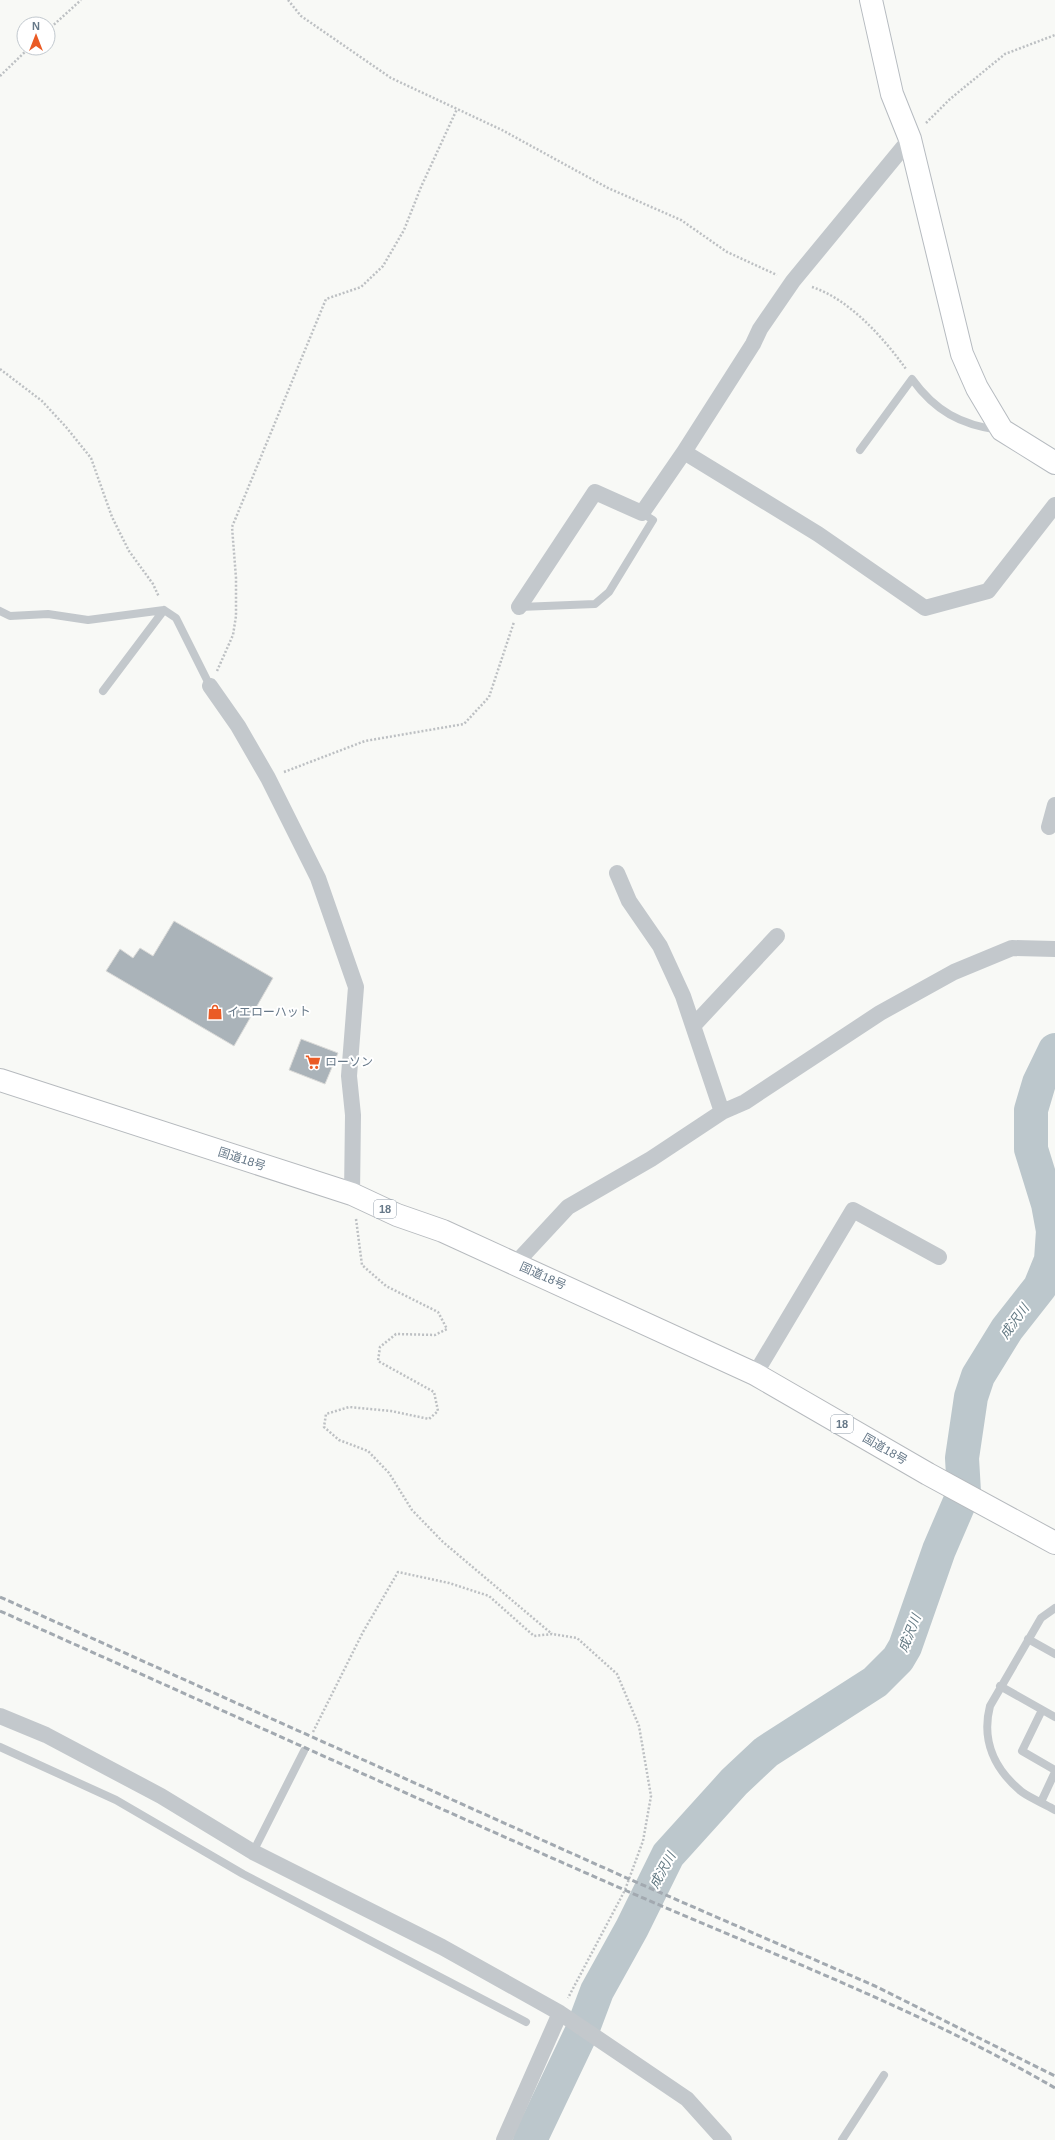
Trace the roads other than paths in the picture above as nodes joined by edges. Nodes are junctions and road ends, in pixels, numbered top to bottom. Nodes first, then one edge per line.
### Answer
1 (871, 0) edge
2 (910, 139) junction
3 (1002, 430) junction
4 (860, 450) dead end
5 (684, 452) junction
6 (1055, 463) edge
7 (1055, 505) edge
8 (642, 513) junction
9 (519, 607) joint
10 (164, 610) junction
11 (0, 611) edge
12 (210, 686) joint
13 (103, 691) dead end
14 (1055, 805) edge
15 (1049, 827) dead end
16 (617, 873) dead end
17 (777, 936) dead end
18 (1055, 950) edge
19 (693, 1026) junction
20 (0, 1080) edge
21 (722, 1112) junction
22 (352, 1194) junction
23 (939, 1257) dead end
24 (515, 1264) junction
25 (755, 1374) junction
26 (1055, 1543) edge
27 (1055, 1608) edge
28 (1028, 1639) junction
29 (1055, 1654) edge
30 (1000, 1686) junction
31 (1042, 1710) junction
32 (0, 1716) edge
33 (1055, 1717) edge
34 (0, 1747) edge
35 (304, 1751) dead end
36 (1055, 1771) edge
37 (1041, 1802) junction
38 (1055, 1810) edge
39 (254, 1852) junction
40 (560, 2013) junction
41 (526, 2022) dead end
42 (884, 2075) dead end
43 (504, 2140) edge
44 (724, 2140) edge
45 (842, 2140) edge

1 - 2 main road
2 - 3 main road
2 - 5 street
3 - 4 lane
3 - 6 main road
5 - 7 street
5 - 8 street
8 - 9 street
8 - 9 lane
10 - 11 lane
10 - 12 lane
10 - 13 lane
12 - 22 street
14 - 15 street
16 - 19 street
17 - 19 street
18 - 21 street
19 - 21 street
20 - 22 main road, 国道18号 / 18
21 - 24 street
22 - 24 main road, 国道18号 / 18
23 - 25 street
24 - 25 main road, 国道18号 / 18
25 - 26 main road, 国道18号 / 18
27 - 28 lane
28 - 29 lane
28 - 30 lane
30 - 31 lane
30 - 37 lane
31 - 33 lane
31 - 36 lane
32 - 39 street
34 - 41 lane
35 - 39 lane
36 - 37 lane
37 - 38 lane
39 - 40 street
40 - 43 street
40 - 44 street
42 - 45 lane

